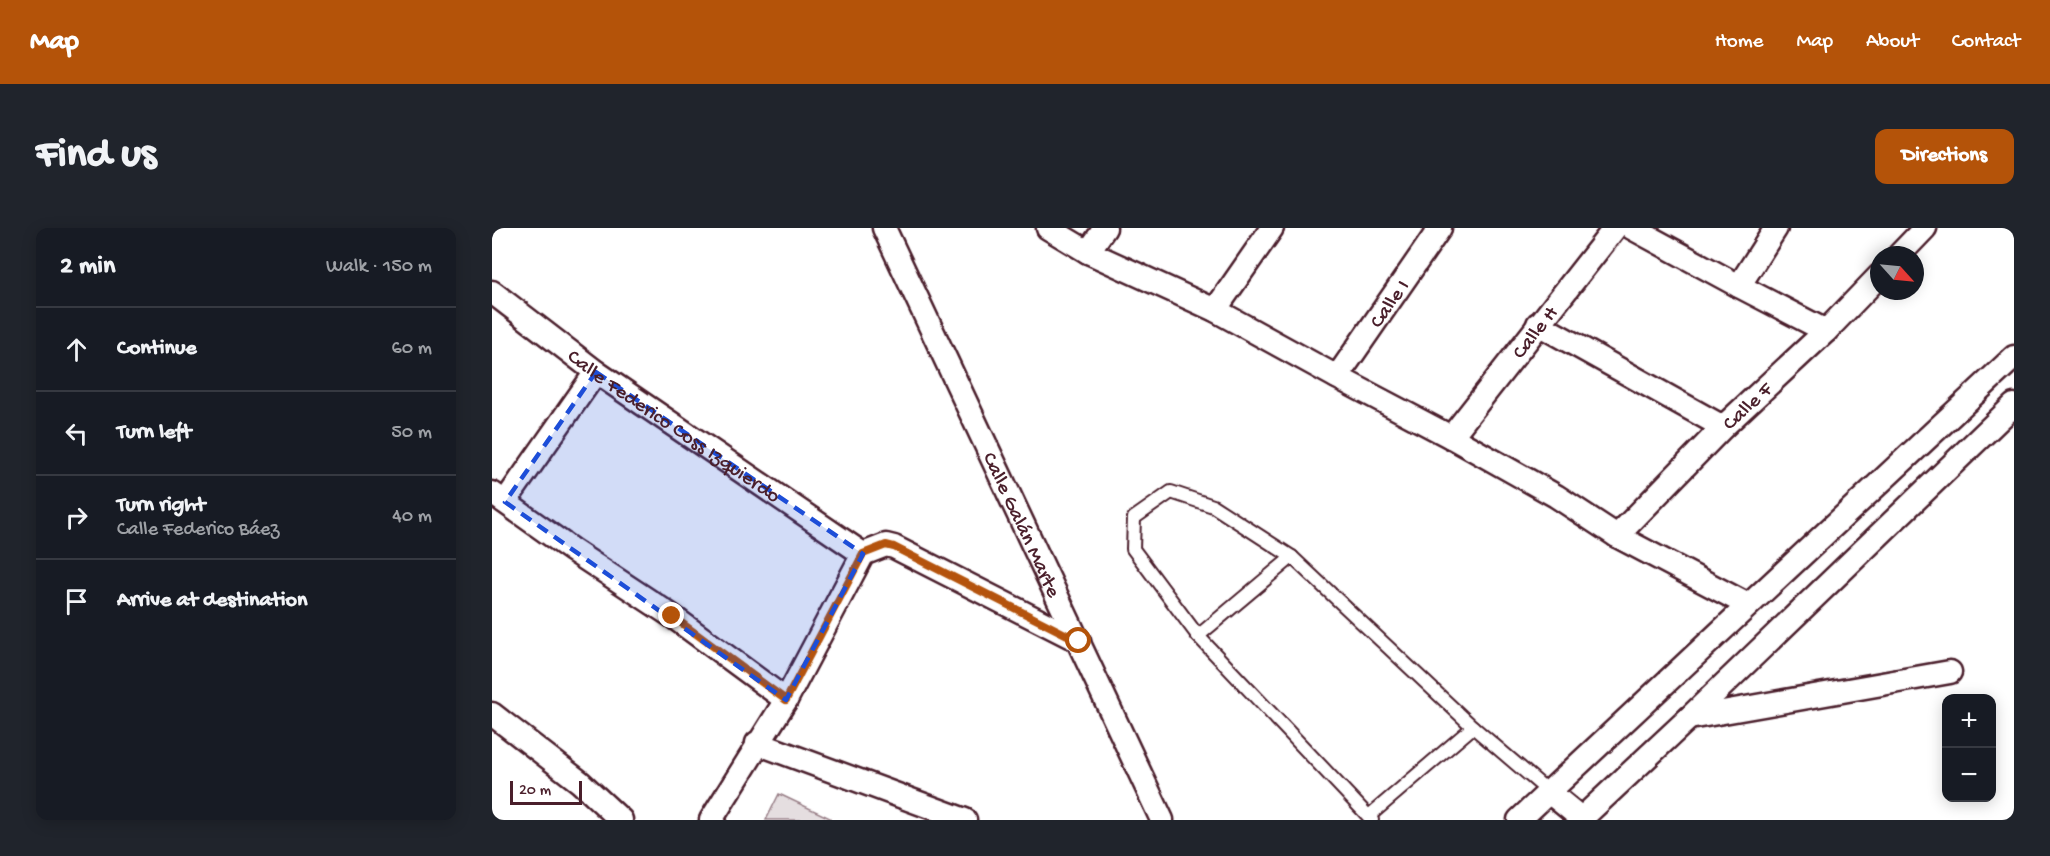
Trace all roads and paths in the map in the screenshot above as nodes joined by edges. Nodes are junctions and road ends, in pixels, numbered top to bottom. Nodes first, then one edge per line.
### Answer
1 (884, 228) edge
2 (1048, 228) edge
3 (1105, 228) edge
4 (1272, 228) edge
5 (1440, 228) edge
6 (1616, 228) edge
7 (1632, 228) edge
8 (1776, 228) edge
9 (1925, 228) edge
10 (1908, 246) edge
11 (1088, 252) junction
12 (1870, 285) edge
13 (1739, 286) junction
14 (492, 292) edge
15 (1215, 310) junction
16 (1538, 324) junction
17 (1826, 331) junction
18 (2014, 357) edge
19 (596, 372) junction
20 (1337, 377) junction
21 (2014, 405) edge
22 (1723, 427) junction
23 (1451, 437) junction
24 (499, 498) edge
25 (1617, 536) junction
26 (863, 554) junction
27 (1292, 557) junction
28 (1748, 605) junction
29 (1198, 636) junction
30 (1079, 641) junction
31 (1950, 672) dead end
32 (786, 700) junction
33 (492, 714) edge
34 (1689, 718) junction
35 (1473, 727) junction
36 (757, 743) junction
37 (1549, 792) junction
38 (1371, 818) edge
39 (1581, 819) edge
40 (621, 820) edge
41 (711, 820) edge
42 (965, 820) edge
43 (1162, 820) edge
44 (1519, 820) edge

1 - 30 street, Calle Galán Marte
2 - 11 street
3 - 11 street
4 - 15 street
5 - 20 street, Calle I
6 - 16 street, Calle H
7 - 13 street
8 - 13 street
9 - 10 street
11 - 15 street
12 - 17 street, Calle F
13 - 17 street
14 - 19 street, Calle Federico Coss Izquierdo
15 - 20 street
16 - 22 street
16 - 23 street, Calle H
17 - 22 street, Calle F
18 - 28 street
19 - 24 street
19 - 26 street, Calle Federico Coss Izquierdo
20 - 23 street
21 - 34 street
22 - 25 street, Calle F
23 - 25 street
24 - 32 street
25 - 28 street
26 - 30 street
26 - 32 street
27 - 29 lane
27 - 29 lane
27 - 35 lane
28 - 37 street
29 - 38 lane
30 - 43 street, Calle Galán Marte
31 - 34 street
32 - 36 street
33 - 40 street
34 - 39 street
35 - 37 lane
35 - 38 lane
36 - 41 street
36 - 42 street
37 - 39 street
37 - 44 street

